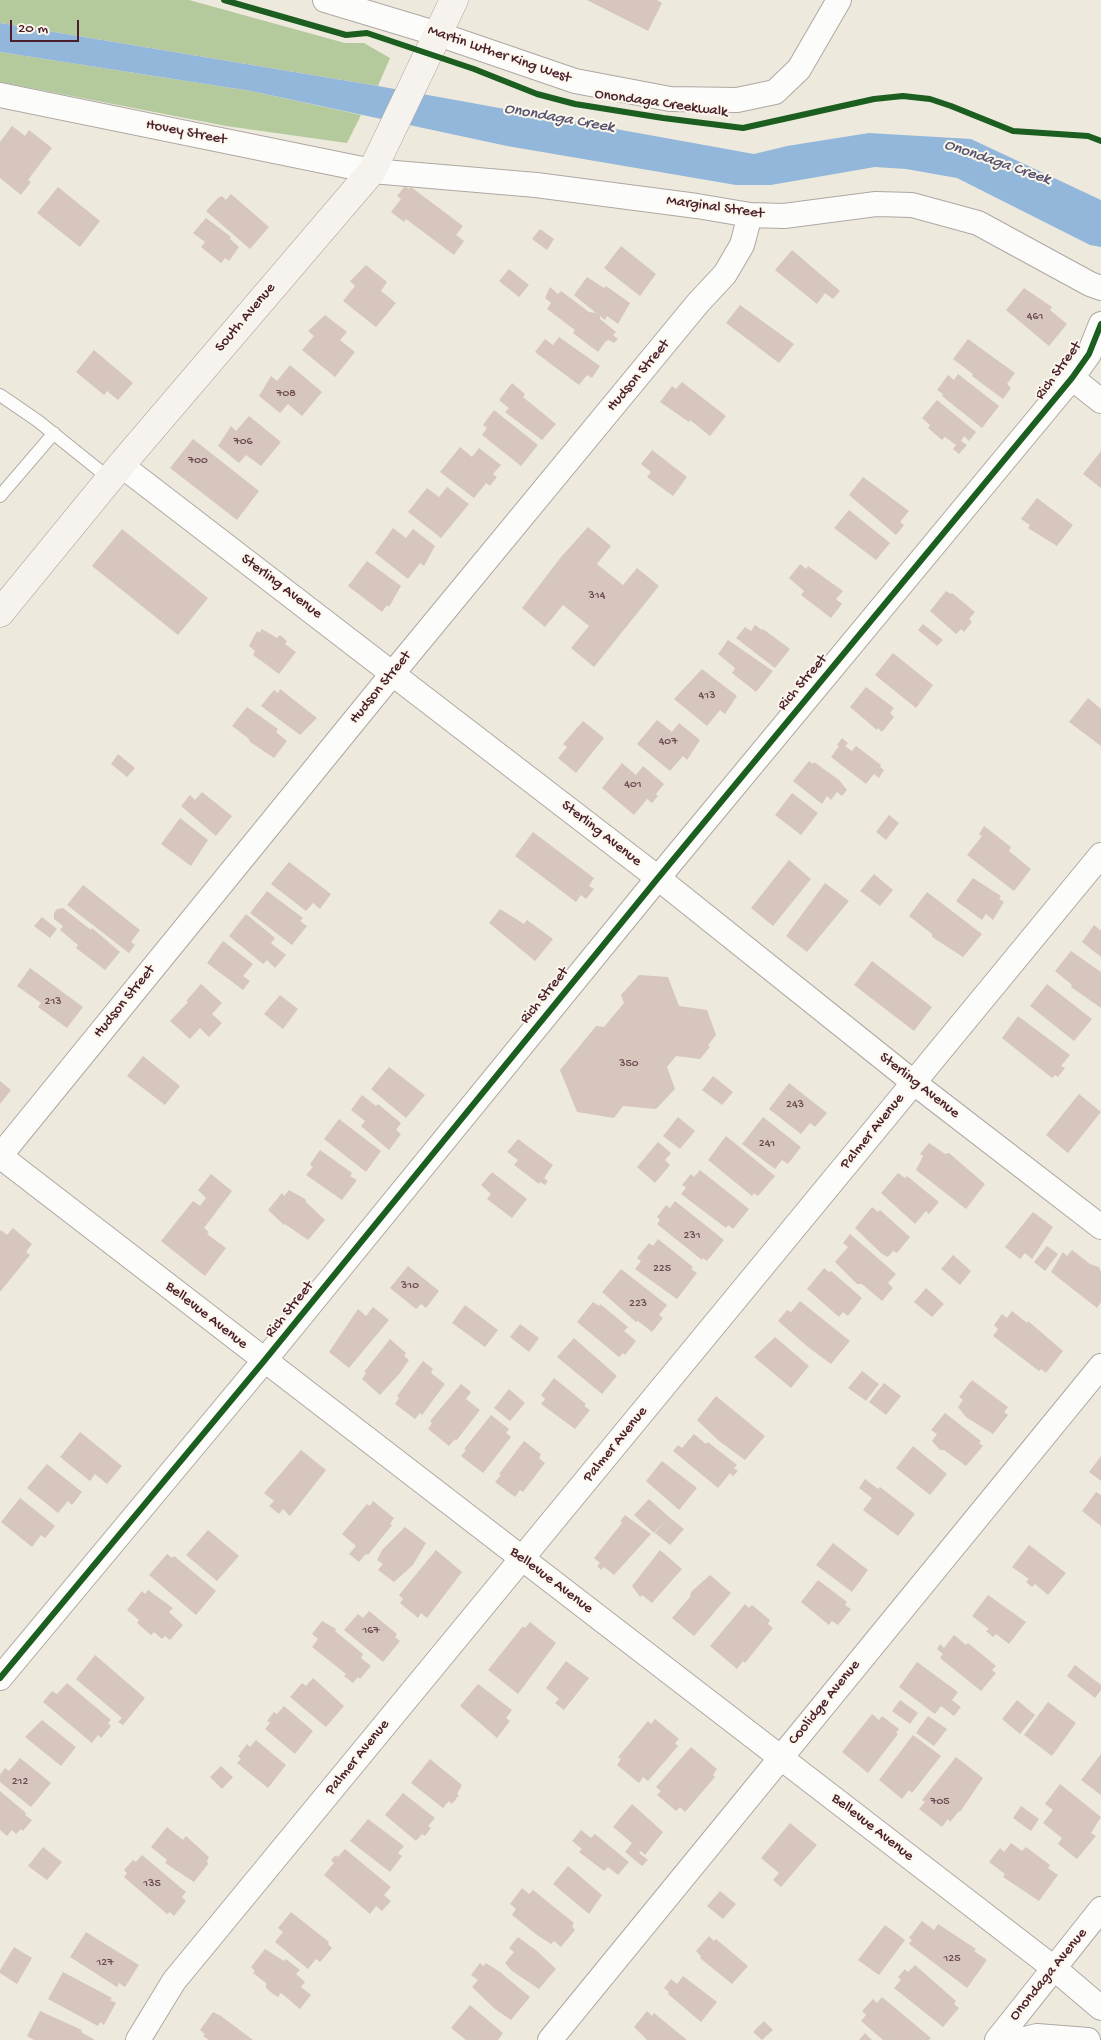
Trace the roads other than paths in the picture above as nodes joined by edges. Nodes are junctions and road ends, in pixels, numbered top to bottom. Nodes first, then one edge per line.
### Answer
1 (324, 0) edge
2 (454, 0) edge
3 (839, 0) edge
4 (438, 34) junction
5 (0, 95) edge
6 (378, 161) junction
7 (750, 215) junction
8 (1101, 288) edge
9 (1101, 324) edge
10 (1072, 378) junction
11 (0, 395) edge
12 (1101, 400) edge
13 (54, 433) junction
14 (116, 472) junction
15 (0, 496) edge
16 (0, 613) edge
17 (393, 673) junction
18 (1101, 855) edge
19 (658, 878) junction
20 (913, 1082) junction
21 (0, 1156) edge
22 (1101, 1227) edge
23 (264, 1361) junction
24 (1101, 1366) edge
25 (522, 1559) junction
26 (0, 1678) edge
27 (781, 1757) junction
28 (1101, 1909) edge
29 (1055, 1969) junction
30 (1101, 2008) edge
31 (138, 2040) edge
32 (550, 2040) edge
33 (997, 2040) edge
34 (1021, 2040) edge
35 (1088, 2040) edge

1 - 4 street, Martin Luther King West
2 - 4 main road, South Avenue
3 - 4 street, Martin Luther King West
4 - 6 main road, South Avenue
5 - 6 street, Hovey Street
6 - 7 street, Marginal Street
6 - 14 main road, South Avenue
7 - 8 street, Marginal Street
7 - 17 street, Hudson Street
9 - 10 street, Rich Street
10 - 12 street
10 - 19 street, Rich Street
11 - 13 lane
13 - 14 lane
13 - 15 lane
14 - 16 main road, South Avenue
14 - 17 street, Sterling Avenue
17 - 19 street, Sterling Avenue
17 - 21 street, Hudson Street
18 - 20 street, Palmer Avenue
19 - 20 street, Sterling Avenue
19 - 23 street, Rich Street
20 - 22 street, Sterling Avenue
20 - 25 street, Palmer Avenue
21 - 23 street, Bellevue Avenue
23 - 25 street, Bellevue Avenue
23 - 26 street, Rich Street
24 - 27 street, Coolidge Avenue
25 - 27 street, Bellevue Avenue
25 - 31 street, Palmer Avenue
27 - 29 street, Bellevue Avenue
27 - 32 street, Coolidge Avenue
28 - 29 street, Onondaga Avenue
29 - 30 street, Bellevue Avenue
29 - 33 street, Onondaga Avenue
34 - 35 street

